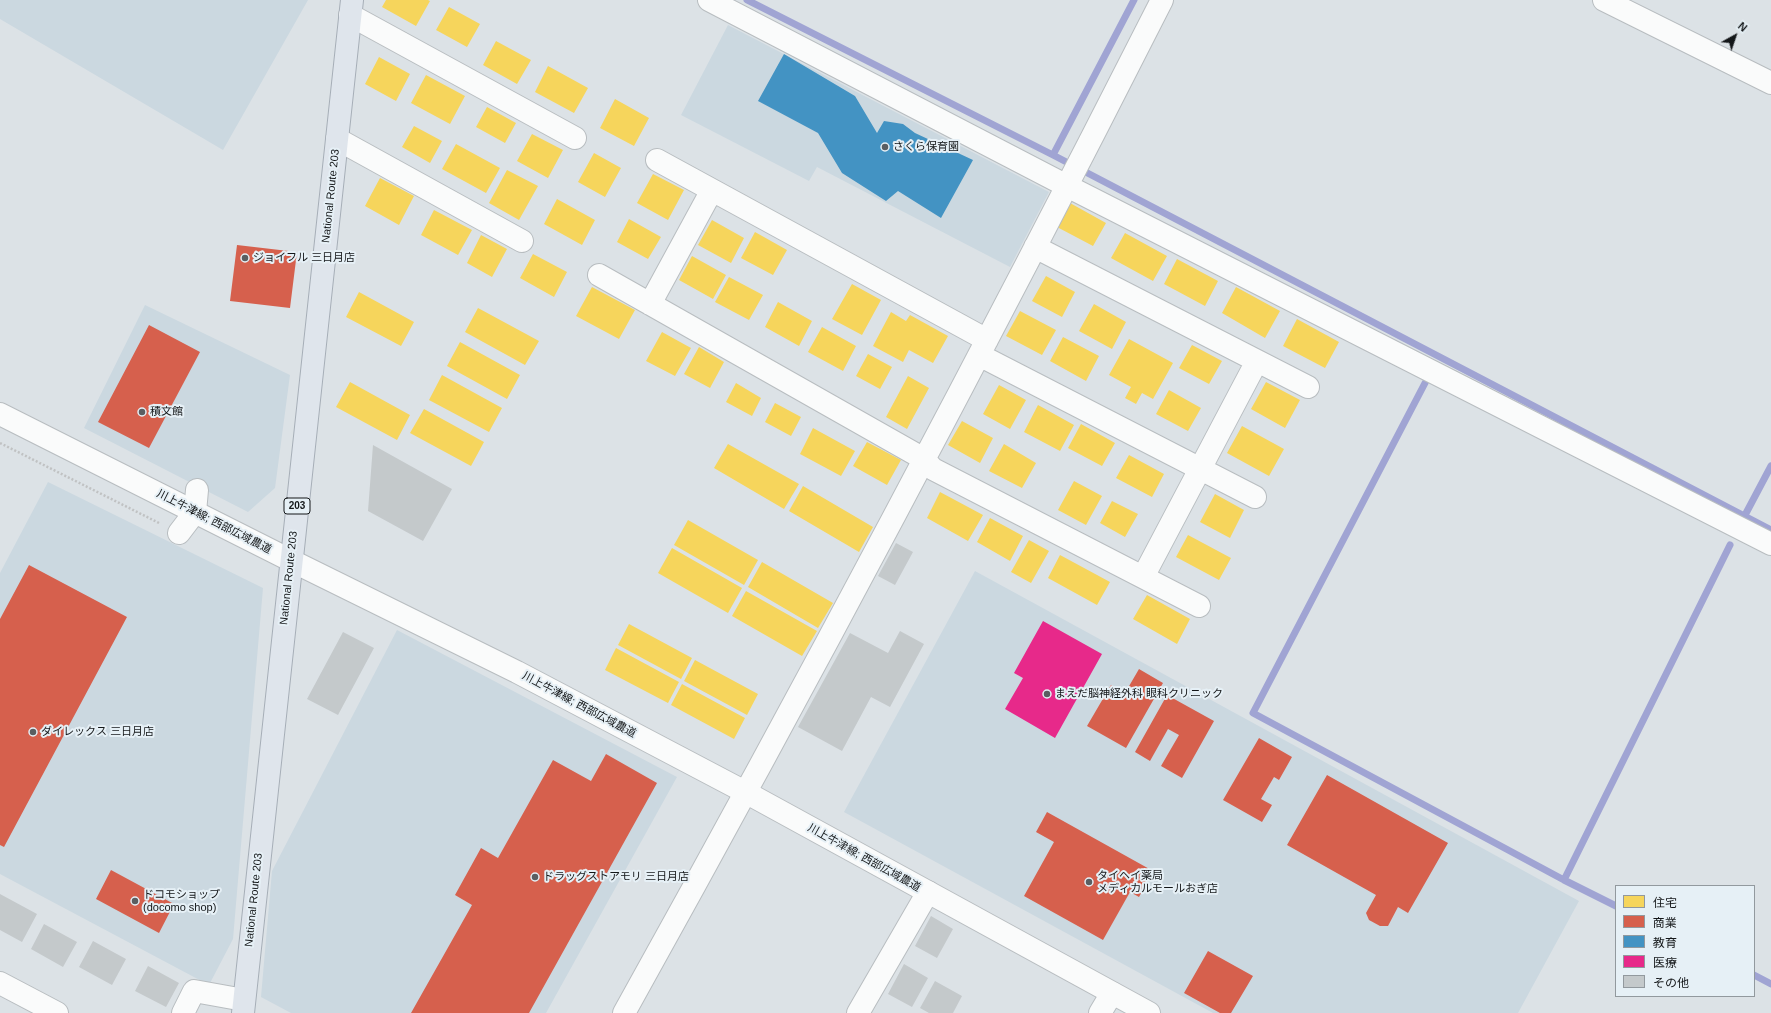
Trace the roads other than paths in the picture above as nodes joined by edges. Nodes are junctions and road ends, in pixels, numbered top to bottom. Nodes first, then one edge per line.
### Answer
1 (709, 0) edge
2 (1162, 0) edge
3 (1604, 0) edge
4 (351, 7) edge
5 (1771, 83) edge
6 (575, 138) dead end
7 (337, 139) junction
8 (657, 160) dead end
9 (1068, 186) junction
10 (712, 190) junction
11 (522, 241) dead end
12 (1035, 247) junction
13 (599, 275) dead end
14 (650, 304) junction
15 (983, 348) junction
16 (1257, 361) junction
17 (1308, 387) dead end
18 (0, 414) edge
19 (924, 459) junction
20 (1200, 469) junction
21 (197, 490) dead end
22 (1255, 497) dead end
23 (195, 512) junction
24 (179, 533) road end
25 (1771, 544) edge
26 (290, 560) junction
27 (1143, 577) junction
28 (1199, 606) dead end
29 (746, 794) junction
30 (928, 892) junction
31 (0, 983) edge
32 (1112, 993) junction
33 (244, 1006) edge
34 (865, 1011) edge
35 (57, 1013) edge
36 (182, 1013) edge
37 (624, 1013) edge
38 (1100, 1013) edge
39 (1149, 1013) edge

1 - 9 street
2 - 9 street
3 - 5 street
4 - 6 street
4 - 7 highway, National Route 203 / 203
7 - 11 street
7 - 26 highway, National Route 203 / 203
8 - 10 street
9 - 12 street
9 - 25 street
10 - 14 street
10 - 15 street
12 - 15 street
12 - 16 street
13 - 14 street
14 - 19 street
15 - 19 street
15 - 20 street
16 - 17 street
16 - 20 street
18 - 23 street, 川上牛津線; 西部広域農道
19 - 27 street
19 - 29 street
20 - 22 street
20 - 27 street
21 - 23 street
23 - 24 street
23 - 26 street, 川上牛津線; 西部広域農道
26 - 29 street, 川上牛津線; 西部広域農道
26 - 33 highway, National Route 203 / 203
27 - 28 street
29 - 30 street, 川上牛津線; 西部広域農道
29 - 37 street
30 - 32 street, 川上牛津線; 西部広域農道
30 - 34 street
31 - 35 street
32 - 38 street
32 - 39 street, 川上牛津線; 西部広域農道
33 - 36 street

